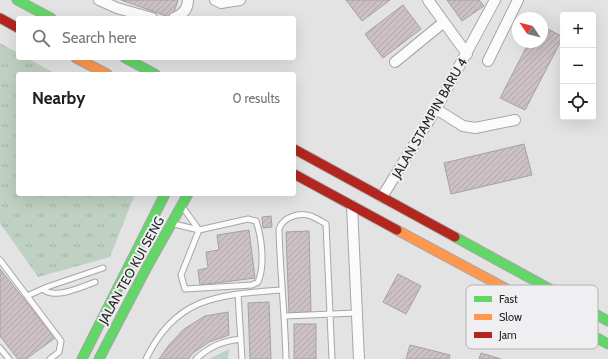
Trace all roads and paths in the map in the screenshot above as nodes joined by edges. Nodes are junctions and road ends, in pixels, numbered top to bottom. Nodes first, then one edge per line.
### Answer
1 (17, 0) edge
2 (99, 0) edge
3 (188, 0) edge
4 (215, 0) edge
5 (240, 0) edge
6 (428, 0) edge
7 (495, 0) edge
8 (518, 0) edge
9 (46, 16) edge
10 (145, 16) edge
11 (178, 16) edge
12 (0, 18) edge
13 (444, 22) junction
14 (16, 27) edge
15 (467, 54) junction
16 (80, 60) edge
17 (130, 60) edge
18 (488, 61) dead end
19 (395, 62) dead end
20 (103, 72) edge
21 (151, 72) edge
22 (436, 109) junction
23 (515, 120) dead end
24 (296, 150) edge
25 (296, 175) edge
26 (164, 196) edge
27 (187, 196) edge
28 (191, 196) edge
29 (382, 198) junction
30 (181, 206) junction
31 (352, 206) junction
32 (172, 223) junction
33 (199, 230) junction
34 (0, 260) edge
35 (103, 268) dead end
36 (95, 282) dead end
37 (500, 285) edge
38 (542, 285) edge
39 (43, 288) junction
40 (281, 290) junction
41 (238, 294) junction
42 (27, 296) junction
43 (356, 313) junction
44 (330, 314) junction
45 (285, 316) junction
46 (598, 316) edge
47 (608, 321) edge
48 (598, 338) edge
49 (241, 339) junction
50 (608, 344) edge
51 (0, 348) edge
52 (9, 359) edge
53 (50, 359) edge
54 (82, 359) edge
55 (99, 359) edge
56 (146, 359) edge
57 (196, 359) edge
58 (242, 359) edge
59 (286, 359) edge
60 (332, 359) edge
61 (359, 359) edge

1 - 9 main road
2 - 10 street
3 - 11 street
4 - 5 street
6 - 13 street, JALAN STAMPIN BARU 4
7 - 15 street
8 - 18 street
12 - 14 main road
13 - 15 street, JALAN STAMPIN BARU 4
13 - 19 street
15 - 22 street, JALAN STAMPIN BARU 4
16 - 20 main road
17 - 21 main road
22 - 23 street
22 - 29 street, JALAN STAMPIN BARU 4
24 - 29 main road
25 - 31 main road
26 - 54 main road, JALAN TEO KUI SENG
27 - 30 main road, JALAN TEO KUI SENG
28 - 30 main road
29 - 38 main road
30 - 32 main road, JALAN TEO KUI SENG
30 - 33 lane
31 - 37 main road
31 - 43 street
32 - 33 lane
32 - 55 main road, JALAN TEO KUI SENG
33 - 33 lane
34 - 42 lane
35 - 39 lane
36 - 39 lane
39 - 42 lane
40 - 41 lane
40 - 44 lane
40 - 45 lane
41 - 49 lane
41 - 56 lane
42 - 53 lane
43 - 44 lane
43 - 61 street
44 - 45 lane
44 - 60 lane
45 - 59 lane
46 - 47 main road
48 - 50 main road
49 - 57 lane
49 - 58 lane
51 - 52 lane

